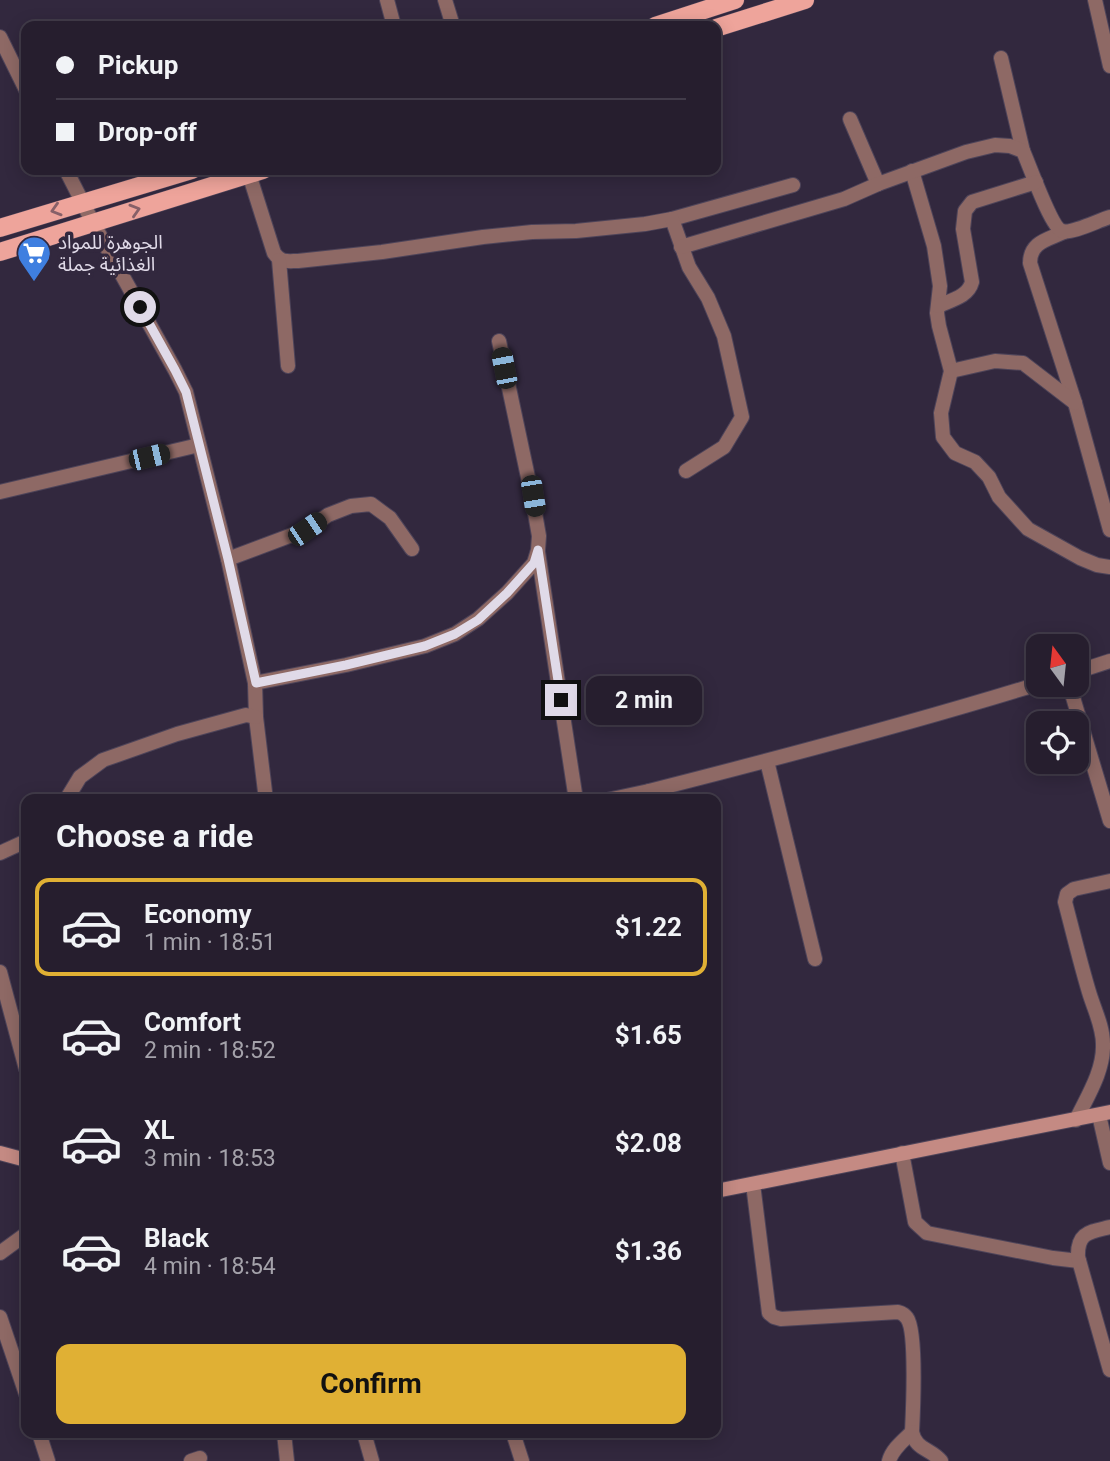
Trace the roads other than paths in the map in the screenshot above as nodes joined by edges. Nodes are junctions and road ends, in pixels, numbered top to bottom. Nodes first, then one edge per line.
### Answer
1 (387, 0) edge
2 (445, 0) edge
3 (735, 0) edge
4 (805, 0) edge
5 (1095, 0) edge
6 (756, 7) edge
7 (393, 21) edge
8 (451, 21) edge
9 (670, 21) edge
10 (721, 25) edge
11 (0, 37) edge
12 (1001, 58) dead end
13 (1110, 66) edge
14 (21, 80) edge
15 (850, 119) dead end
16 (1023, 151) junction
17 (912, 171) junction
18 (68, 175) edge
19 (165, 175) edge
20 (246, 175) edge
21 (257, 175) edge
22 (1036, 182) junction
23 (878, 184) junction
24 (793, 185) dead end
25 (82, 202) junction
26 (1110, 216) edge
27 (672, 219) junction
28 (93, 223) junction
29 (0, 228) edge
30 (1064, 232) junction
31 (681, 247) junction
32 (0, 252) edge
33 (279, 260) junction
34 (938, 306) junction
35 (499, 341) dead end
36 (288, 366) dead end
37 (951, 371) junction
38 (1075, 403) junction
39 (199, 445) junction
40 (686, 471) dead end
41 (0, 492) edge
42 (1110, 530) edge
43 (412, 549) dead end
44 (538, 550) junction
45 (228, 559) junction
46 (1110, 567) edge
47 (1110, 662) edge
48 (1089, 668) edge
49 (256, 683) junction
50 (1026, 688) edge
51 (1073, 697) edge
52 (256, 718) junction
53 (766, 761) junction
54 (70, 794) edge
55 (266, 794) edge
56 (575, 794) edge
57 (652, 794) edge
58 (1110, 821) edge
59 (21, 843) edge
60 (0, 853) edge
61 (1110, 881) edge
62 (815, 959) dead end
63 (0, 972) edge
64 (21, 1050) edge
65 (1105, 1114) edge
66 (1076, 1120) junction
67 (0, 1153) edge
68 (902, 1153) junction
69 (21, 1159) edge
70 (1110, 1163) edge
71 (753, 1184) junction
72 (721, 1190) edge
73 (1110, 1227) edge
74 (21, 1238) edge
75 (0, 1253) edge
76 (1079, 1261) junction
77 (0, 1317) edge
78 (1110, 1370) edge
79 (21, 1379) edge
80 (912, 1432) junction
81 (41, 1438) edge
82 (285, 1438) edge
83 (365, 1438) edge
84 (515, 1438) edge
85 (48, 1461) edge
86 (287, 1461) edge
87 (372, 1461) edge
88 (522, 1461) edge
89 (889, 1461) edge
90 (941, 1461) edge

1 - 7 street
2 - 8 street
3 - 9 main road
4 - 6 main road
5 - 13 street
6 - 10 main road
11 - 14 street
12 - 16 street
15 - 23 street
16 - 17 street
16 - 22 street
17 - 23 street
17 - 34 street
18 - 25 street
19 - 25 main road
28 -> 20 main road
21 - 33 street
22 - 30 street
22 - 34 street
23 - 31 street
24 - 27 street
25 - 28 street
25 -> 29 main road
26 - 30 street
27 - 31 street
27 - 33 street
28 - 32 main road
28 - 39 street
30 - 38 street
31 - 40 street
33 - 36 street
34 - 37 street
35 - 44 street
37 - 38 street
37 - 46 street
38 - 42 street
39 - 41 street
39 - 45 street
43 - 45 street
44 - 49 street
44 - 56 street
45 - 49 street
47 - 48 street
49 - 52 street
50 - 53 street
51 - 58 street
52 - 54 street
52 - 55 street
53 - 57 street
53 - 62 street
59 - 60 street
61 - 66 street
63 - 64 street
65 - 66 street
65 - 70 street
66 - 68 street
67 - 69 street
68 - 71 street
68 - 76 street
71 - 72 street
71 - 80 street
73 - 76 street
74 - 75 street
76 - 78 street
77 - 79 street
80 - 89 street
80 - 90 street
81 - 85 street
82 - 86 street
83 - 87 street
84 - 88 street

